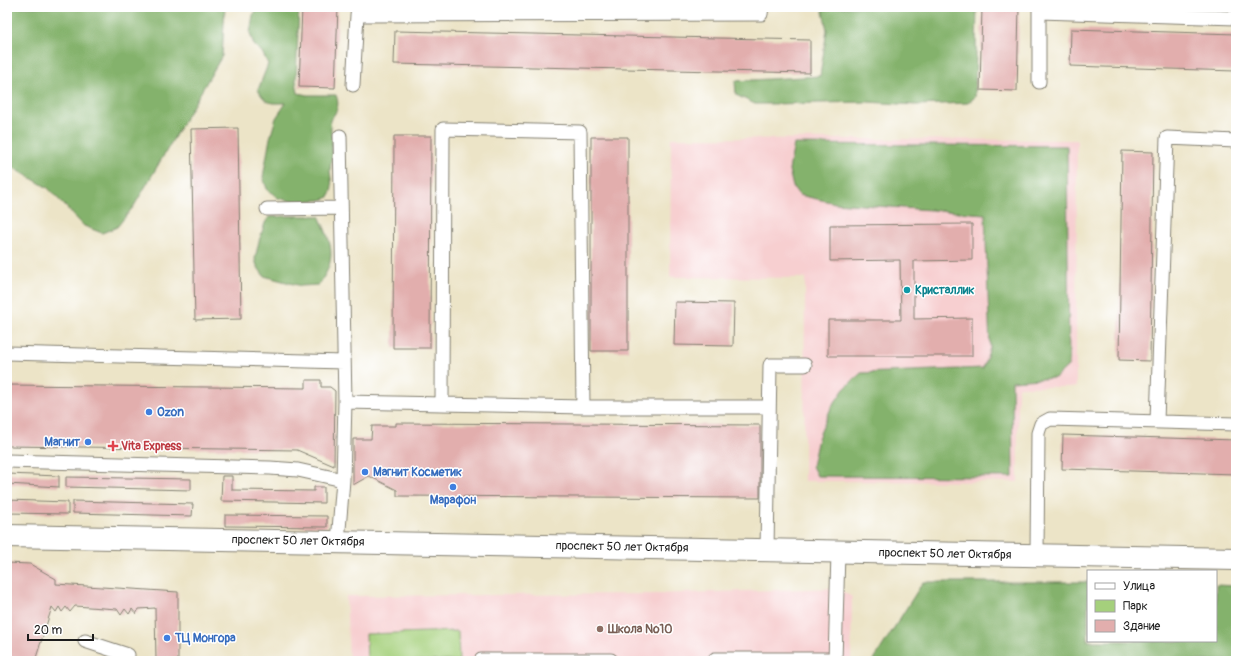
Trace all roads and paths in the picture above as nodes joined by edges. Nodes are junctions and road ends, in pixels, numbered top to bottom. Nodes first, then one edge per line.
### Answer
1 (762, 7) edge
2 (1039, 10) edge
3 (357, 11) edge
4 (1236, 18) edge
5 (1039, 82) dead end
6 (354, 85) dead end
7 (340, 136) dead end
8 (1236, 141) edge
9 (341, 208) junction
10 (267, 209) dead end
11 (7, 354) edge
12 (344, 362) junction
13 (805, 365) dead end
14 (345, 402) junction
15 (442, 404) junction
16 (583, 407) junction
17 (770, 407) junction
18 (1157, 422) junction
19 (1236, 424) edge
20 (7, 461) edge
21 (343, 480) junction
22 (7, 536) edge
23 (338, 542) junction
24 (767, 550) junction
25 (838, 552) junction
26 (1037, 555) junction
27 (1236, 559) edge
28 (85, 642) dead end
29 (715, 659) dead end
30 (481, 660) edge
31 (611, 660) edge
32 (835, 660) edge
33 (126, 661) edge

1 - 3 lane
2 - 4 lane
2 - 5 lane
3 - 6 lane
7 - 9 lane
8 - 18 lane
9 - 10 lane
9 - 12 lane
11 - 12 lane
12 - 14 lane
13 - 17 lane
14 - 15 lane
14 - 21 lane
15 - 16 lane
15 - 16 lane
16 - 17 lane
17 - 24 lane
18 - 19 lane
18 - 26 lane
20 - 21 lane
21 - 23 lane
22 - 23 street, проспект 50 лет Октября
23 - 24 street, проспект 50 лет Октября
24 - 25 street, проспект 50 лет Октября
25 - 26 street, проспект 50 лет Октября
25 - 32 lane
26 - 27 street, проспект 50 лет Октября
28 - 33 lane
29 - 32 lane
30 - 31 lane

